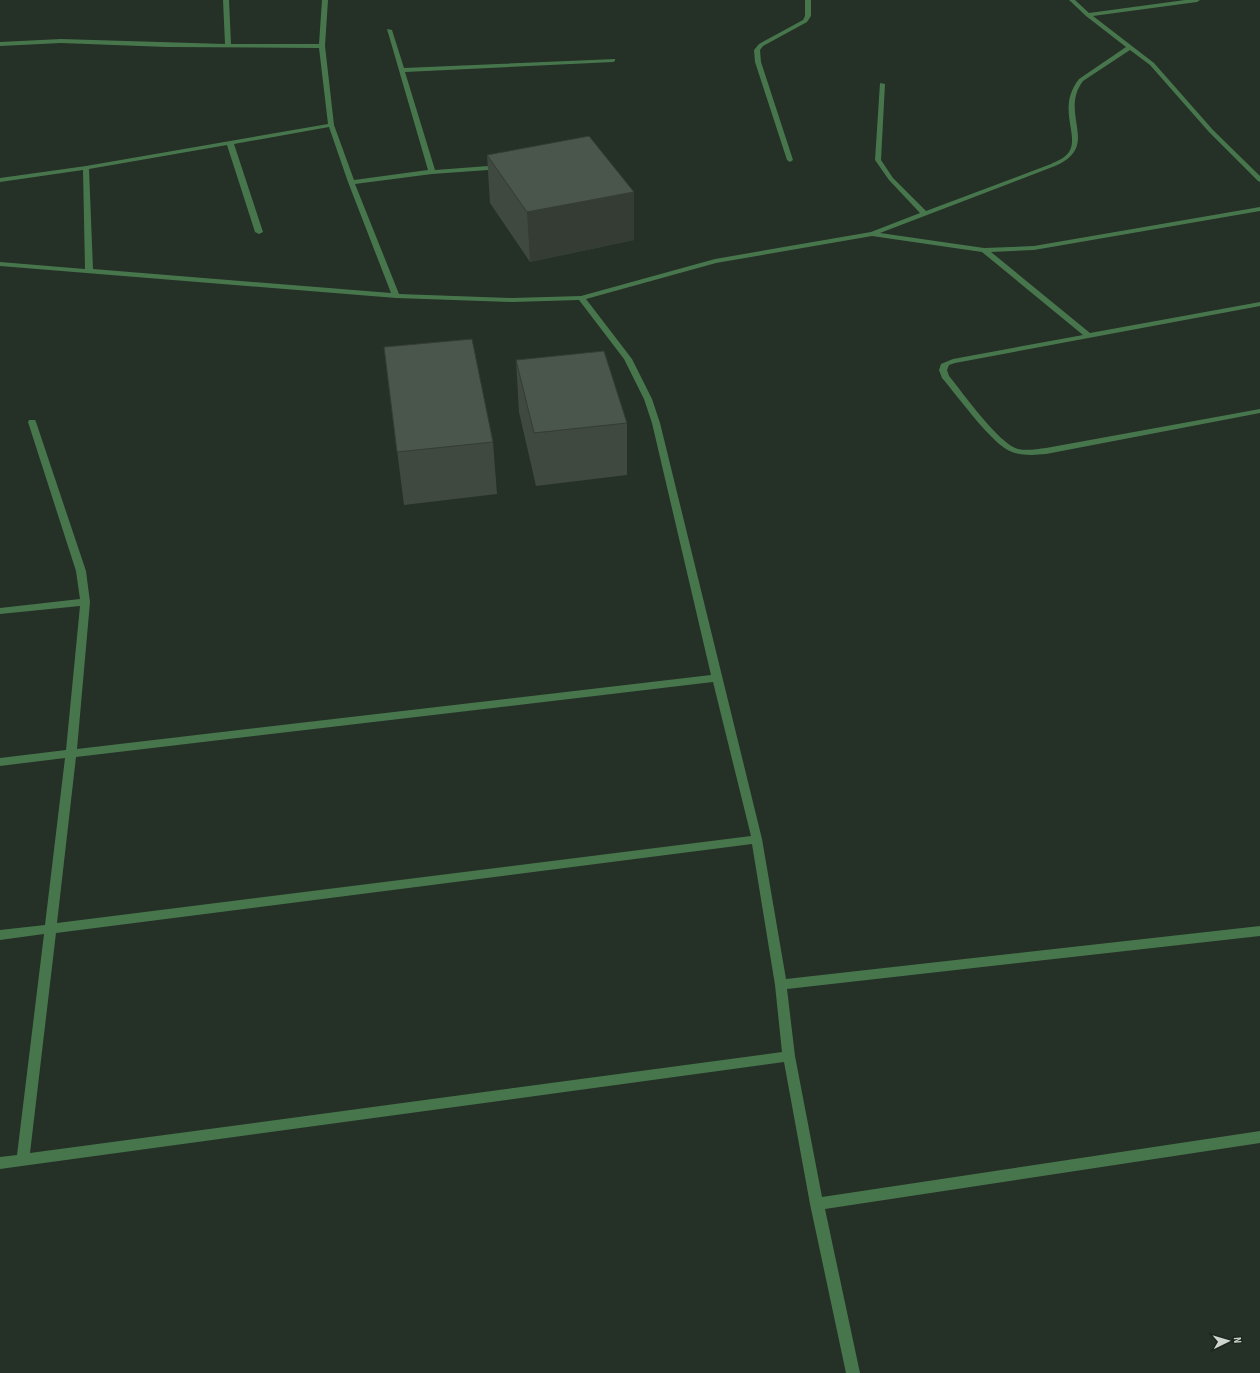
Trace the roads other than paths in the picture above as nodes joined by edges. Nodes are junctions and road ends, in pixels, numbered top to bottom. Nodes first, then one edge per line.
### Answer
1 (226, 0) edge
2 (325, 0) edge
3 (808, 0) edge
4 (1072, 0) edge
5 (1196, 0) edge
6 (1088, 15) junction
7 (389, 30) dead end
8 (0, 44) edge
9 (228, 45) junction
10 (322, 46) junction
11 (1130, 47) junction
12 (613, 60) dead end
13 (401, 70) junction
14 (882, 84) dead end
15 (331, 125) junction
16 (230, 143) junction
17 (790, 160) dead end
18 (509, 166) edge
19 (86, 168) junction
20 (432, 172) junction
21 (0, 180) edge
22 (1260, 180) edge
23 (351, 182) junction
24 (1260, 209) edge
25 (926, 214) junction
26 (259, 232) dead end
27 (872, 234) junction
28 (984, 250) junction
29 (0, 264) edge
30 (89, 271) junction
31 (396, 296) junction
32 (581, 298) junction
33 (1260, 304) edge
34 (1090, 336) junction
35 (1260, 411) edge
36 (32, 422) dead end
37 (85, 602) junction
38 (0, 611) edge
39 (716, 678) junction
40 (71, 754) junction
41 (0, 762) edge
42 (757, 839) junction
43 (50, 929) junction
44 (1260, 930) edge
45 (0, 935) edge
46 (781, 985) junction
47 (789, 1056) junction
48 (1260, 1137) edge
49 (23, 1160) junction
50 (0, 1164) edge
51 (817, 1204) junction
52 (853, 1373) edge

1 - 9 street
2 - 10 street
3 - 17 street
4 - 6 street
5 - 6 street
6 - 11 street
7 - 13 street
8 - 9 street
9 - 10 street
10 - 15 street
11 - 22 street
11 - 25 street
12 - 13 street
13 - 20 street
14 - 25 street
15 - 16 street
15 - 23 street
16 - 19 street
16 - 26 street
18 - 20 street
19 - 21 street
19 - 30 street
20 - 23 street
23 - 31 street
24 - 28 street
25 - 27 street
27 - 28 street
27 - 32 street
28 - 34 street
29 - 30 street
30 - 31 street
31 - 32 street
32 - 39 street
33 - 34 street
34 - 35 street
36 - 37 street
37 - 38 street
37 - 40 street
39 - 40 street
39 - 42 street
40 - 41 street
40 - 43 street
42 - 43 street
42 - 46 street
43 - 45 street
43 - 49 street
44 - 46 street
46 - 47 street
47 - 49 street
47 - 51 street
48 - 51 street
49 - 50 street
51 - 52 street

